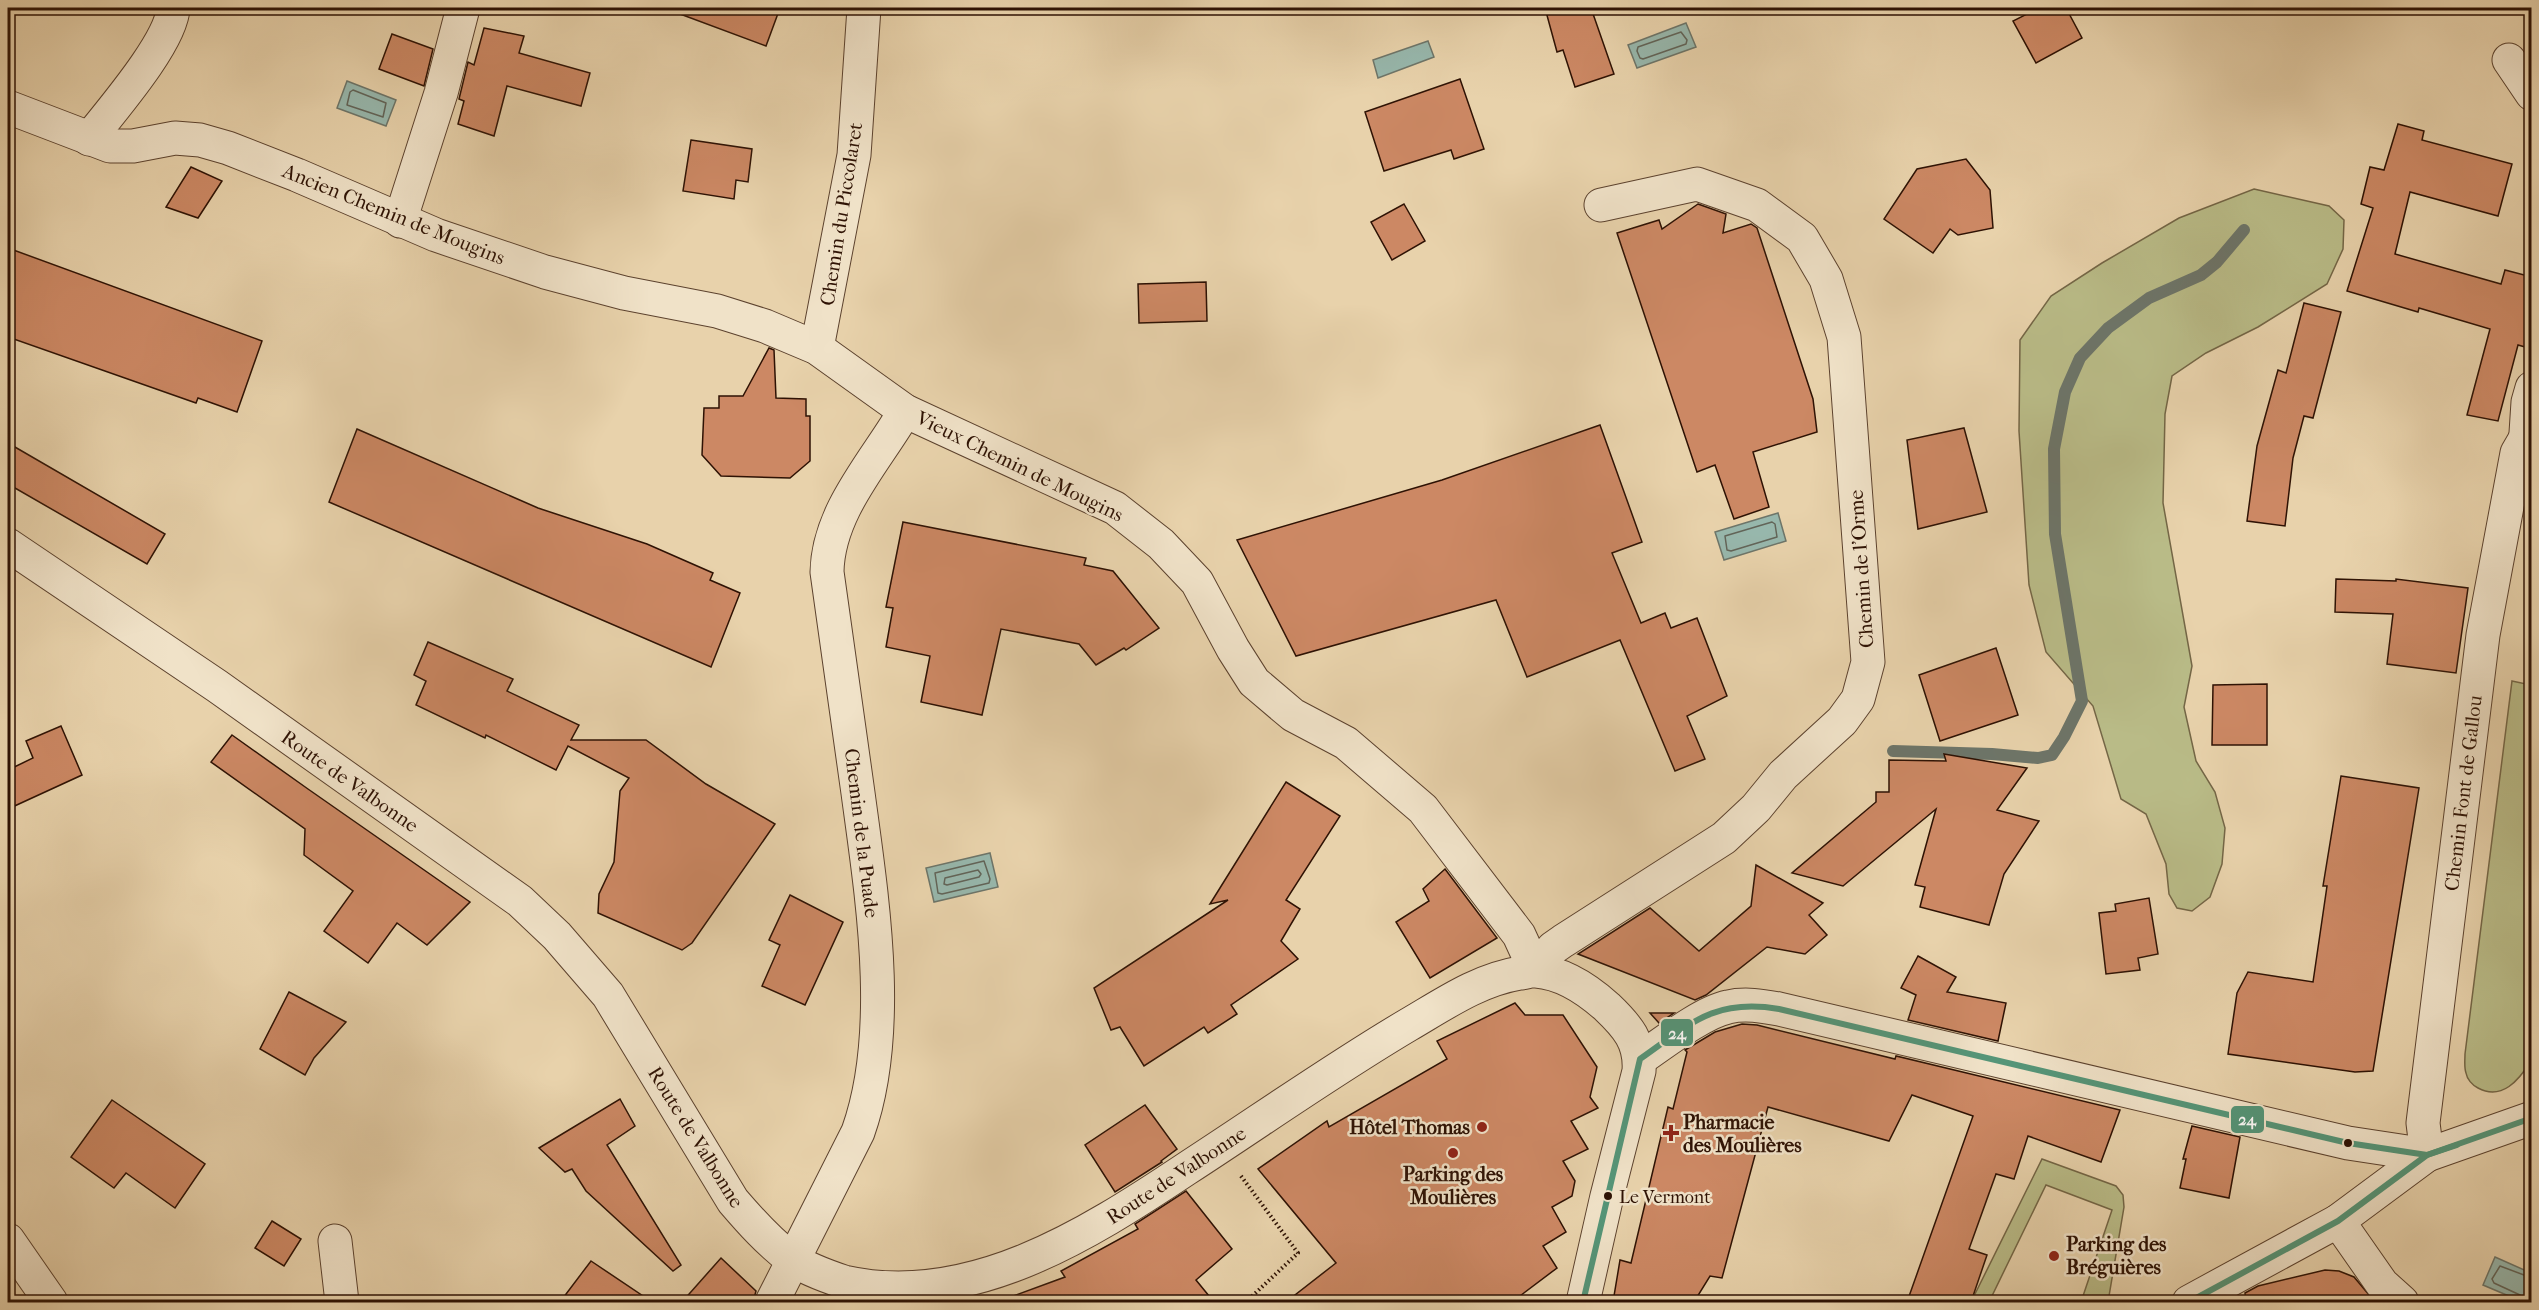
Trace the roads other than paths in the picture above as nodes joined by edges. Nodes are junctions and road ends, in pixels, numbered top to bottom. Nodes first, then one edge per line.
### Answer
1 (172, 8) edge
2 (463, 8) edge
3 (864, 8) edge
4 (2509, 60) dead end
5 (2532, 94) edge
6 (8, 107) edge
7 (89, 139) junction
8 (1601, 205) dead end
9 (400, 221) junction
10 (818, 348) junction
11 (2532, 388) edge
12 (905, 411) junction
13 (2529, 430) edge
14 (8, 545) edge
15 (1535, 970) junction
16 (1640, 1059) junction
17 (2532, 1118) edge
18 (2427, 1155) junction
19 (2338, 1221) junction
20 (8, 1240) edge
21 (335, 1241) dead end
22 (793, 1260) junction
23 (51, 1302) edge
24 (342, 1302) edge
25 (772, 1302) edge
26 (1583, 1302) edge
27 (2189, 1302) edge
28 (2402, 1302) edge

1 - 7 street
2 - 9 street
3 - 10 street, Chemin du Piccolaret
4 - 5 street
6 - 7 street, Ancien Chemin de Mougins
7 - 9 street, Ancien Chemin de Mougins
8 - 15 street, Chemin de l'Orme
9 - 10 street, Ancien Chemin de Mougins
10 - 12 street, Vieux Chemin de Mougins
11 - 13 street, Chemin Font de Gallou
12 - 15 street, Vieux Chemin de Mougins
12 - 22 street, Chemin de la Puade
13 - 18 street, Chemin Font de Gallou
14 - 22 street, Route de Valbonne
15 - 16 street, Route de Valbonne
15 - 22 street, Route de Valbonne
16 - 18 street
16 - 26 street
17 - 18 street
18 - 19 street
19 - 27 street
19 - 28 street
20 - 23 street
21 - 24 street
22 - 25 street, Chemin de la Puade

